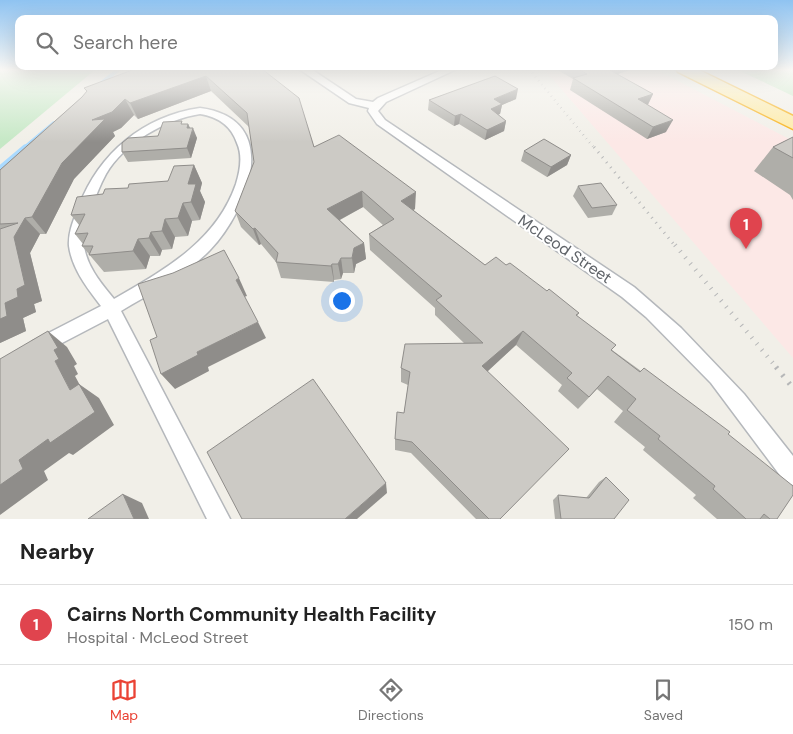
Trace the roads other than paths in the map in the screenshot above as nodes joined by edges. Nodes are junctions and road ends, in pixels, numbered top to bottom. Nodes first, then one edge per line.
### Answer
1 (341, 93) edge
2 (397, 93) edge
3 (733, 93) edge
4 (761, 93) edge
5 (375, 106) junction
6 (793, 109) edge
7 (793, 123) edge
8 (112, 308) junction
9 (25, 355) edge
10 (793, 474) edge
11 (219, 519) edge

1 - 5 street
2 - 5 street
3 - 7 highway
4 - 6 highway
5 - 10 street, McLeod Street
8 - 8 street
8 - 9 street
8 - 11 street

